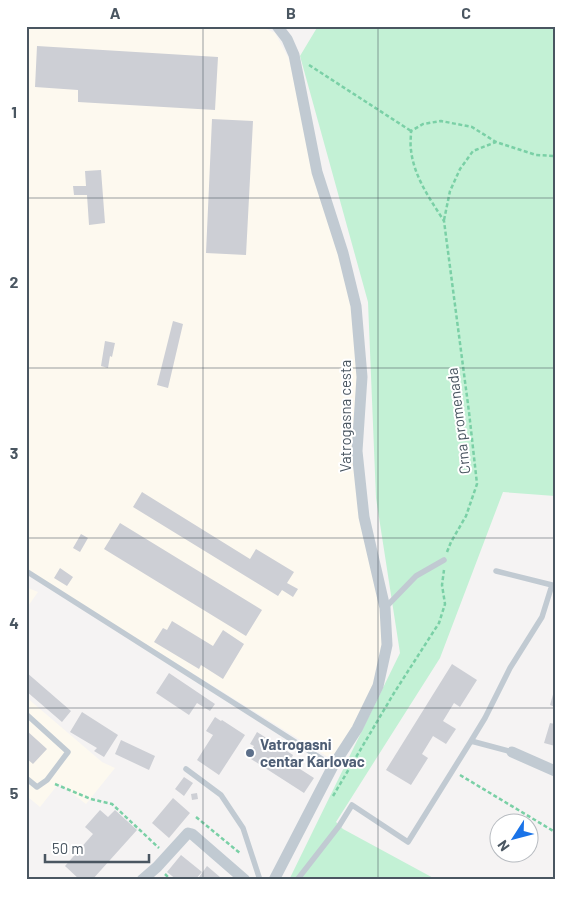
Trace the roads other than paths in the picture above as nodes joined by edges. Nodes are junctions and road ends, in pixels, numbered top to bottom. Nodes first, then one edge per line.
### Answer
1 (277, 26) edge
2 (444, 560) road end
3 (26, 571) edge
4 (496, 571) dead end
5 (385, 608) junction
6 (26, 714) edge
7 (471, 741) junction
8 (512, 752) joint
9 (333, 766) junction
10 (186, 769) dead end
11 (555, 771) edge
12 (26, 778) edge
13 (142, 880) edge
14 (245, 880) edge
15 (260, 880) edge
16 (274, 880) edge
17 (297, 880) edge

1 - 5 street, Vatrogasna cesta
2 - 5 lane
3 - 9 lane
4 - 7 lane
5 - 9 street, Vatrogasna cesta
6 - 12 lane
7 - 8 lane
7 - 17 lane
8 - 11 street
9 - 16 street, Vatrogasna cesta
10 - 15 lane
13 - 14 street

